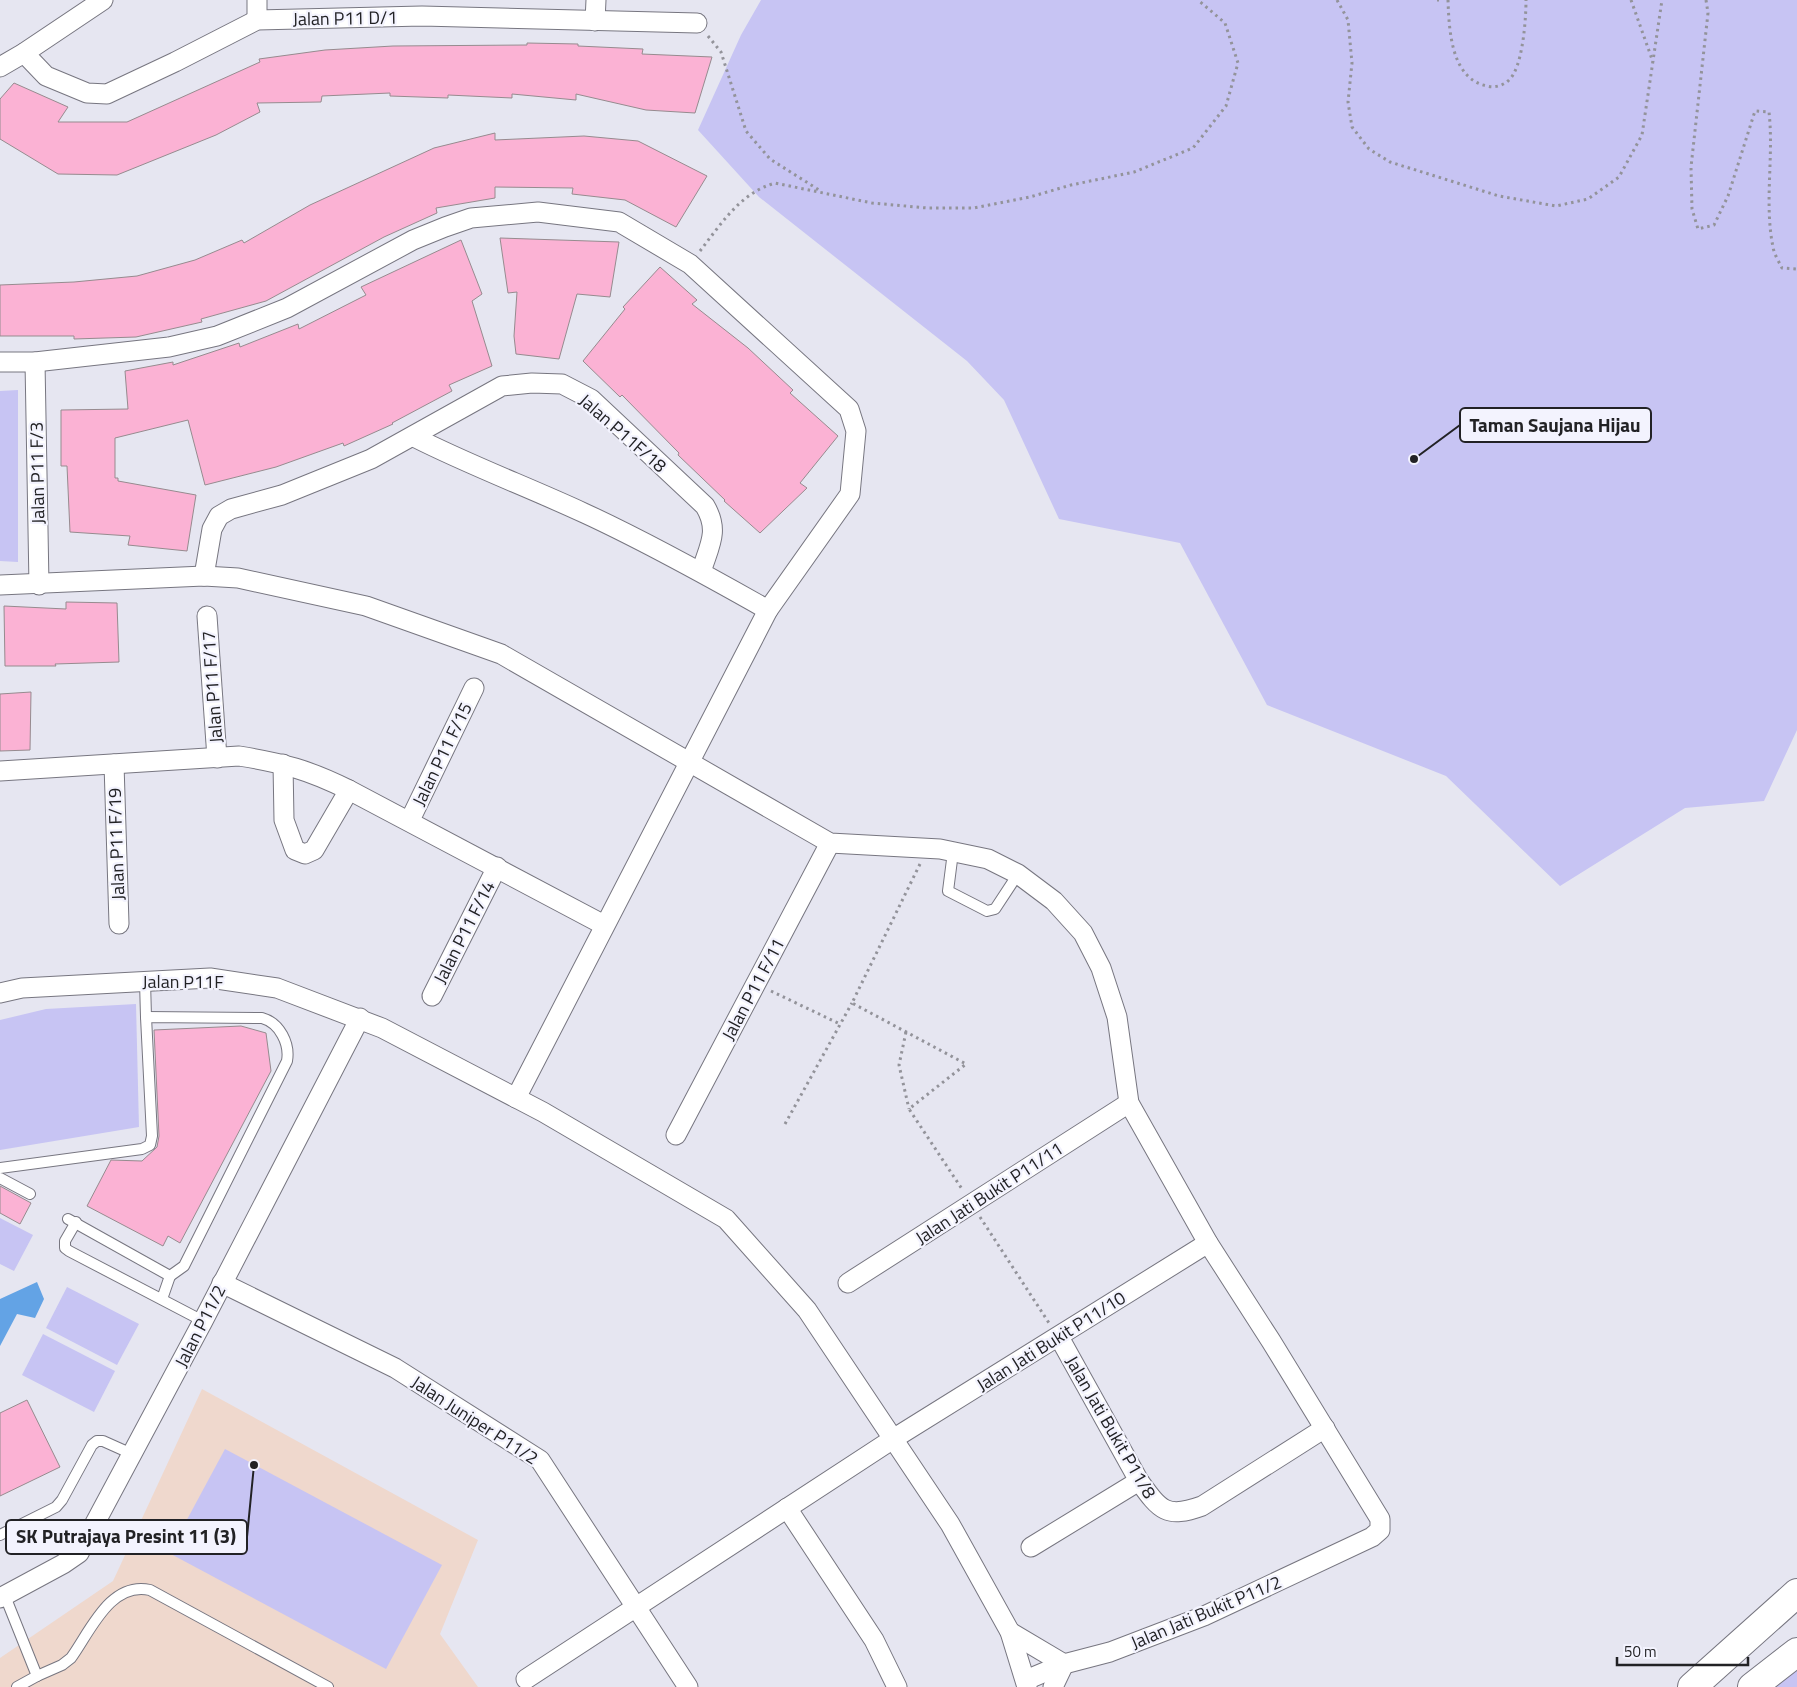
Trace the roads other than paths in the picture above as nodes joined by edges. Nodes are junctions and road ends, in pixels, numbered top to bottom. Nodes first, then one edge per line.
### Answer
1 (103, 0) edge
2 (257, 0) edge
3 (596, 0) edge
4 (422, 8) edge
5 (257, 20) junction
6 (595, 21) junction
7 (697, 22) road end
8 (24, 53) junction
9 (0, 67) edge
10 (0, 362) edge
11 (35, 362) junction
12 (414, 437) junction
13 (701, 572) junction
14 (204, 576) junction
15 (0, 585) edge
16 (39, 585) junction
17 (768, 610) junction
18 (207, 616) dead end
19 (474, 688) dead end
20 (217, 758) junction
21 (689, 763) junction
22 (114, 764) junction
23 (283, 764) junction
24 (0, 771) edge
25 (349, 790) junction
26 (410, 820) junction
27 (830, 843) junction
28 (953, 852) junction
29 (497, 867) junction
30 (1018, 874) junction
31 (118, 924) dead end
32 (604, 926) junction
33 (145, 981) junction
34 (0, 993) edge
35 (432, 996) dead end
36 (146, 1017) junction
37 (360, 1018) junction
38 (516, 1098) junction
39 (1129, 1103) junction
40 (676, 1135) dead end
41 (0, 1168) edge
42 (0, 1178) edge
43 (30, 1194) dead end
44 (1208, 1243) junction
45 (170, 1276) junction
46 (222, 1283) junction
47 (848, 1283) dead end
48 (162, 1299) junction
49 (203, 1321) junction
50 (1058, 1337) junction
51 (1325, 1428) junction
52 (893, 1439) junction
53 (132, 1454) junction
54 (1139, 1482) junction
55 (787, 1508) junction
56 (0, 1535) edge
57 (1031, 1547) dead end
58 (1797, 1594) edge
59 (2, 1597) edge
60 (637, 1606) junction
61 (1010, 1632) junction
62 (1797, 1652) edge
63 (1064, 1664) junction
64 (37, 1676) junction
65 (526, 1679) dead end
66 (1026, 1684) edge
67 (1697, 1684) edge
68 (17, 1687) edge
69 (328, 1687) edge
70 (688, 1687) edge
71 (897, 1687) edge
72 (1053, 1687) edge
73 (1752, 1687) edge

1 - 8 street
2 - 5 street
3 - 6 street
4 - 5 street, Jalan P11 D/1
4 - 6 street, Jalan P11 D/1
5 - 8 street, Jalan P11 D/1
6 - 7 street, Jalan P11 D/1
8 - 9 street
10 - 11 street
11 - 16 street, Jalan P11 F/3
11 - 17 street
12 - 13 street
12 - 13 street, Jalan P11F/18
12 - 14 street, Jalan P11F/18
13 - 17 street
14 - 16 street
14 - 21 street
15 - 16 street
17 - 21 street
18 - 20 street, Jalan P11 F/17
19 - 26 street, Jalan P11 F/15
20 - 22 street
20 - 23 street
21 - 27 street
21 - 32 street
22 - 24 street
22 - 31 street, Jalan P11 F/19
23 - 25 street
23 - 25 street
25 - 26 street
26 - 29 street
27 - 28 street
27 - 40 street, Jalan P11 F/11
28 - 30 street
28 - 30 lane
29 - 32 street
29 - 35 street, Jalan P11 F/14
30 - 39 street
32 - 38 street
33 - 34 street, Jalan P11F
33 - 36 lane
33 - 37 street, Jalan P11F
36 - 41 lane
36 - 45 lane
37 - 38 street, Jalan P11F
37 - 46 street, Jalan P11/2
38 - 52 street, Jalan P11F
39 - 44 street
39 - 47 street, Jalan Jati Bukit P11/11
42 - 43 lane
44 - 50 street, Jalan Jati Bukit P11/10
44 - 51 street
45 - 48 lane
45 - 48 lane
46 - 49 street, Jalan P11/2
46 - 60 street, Jalan Juniper P11/2
48 - 49 lane
49 - 53 street, Jalan P11/2
50 - 52 street, Jalan Jati Bukit P11/10
50 - 54 street, Jalan Jati Bukit P11/8
51 - 54 street, Jalan Jati Bukit P11/8
51 - 63 street, Jalan Jati Bukit P11/2
52 - 55 street, Jalan Jati Bukit P11/10
52 - 61 street, Jalan P11F
53 - 56 lane
53 - 59 street, Jalan P11/2
54 - 57 street
55 - 60 street, Jalan Jati Bukit P11/10
55 - 71 street
58 - 67 main road
59 - 64 lane
60 - 65 street, Jalan Jati Bukit P11/10
60 - 70 street, Jalan Juniper P11/2
61 - 63 street
61 - 66 street, Jalan P11F
62 - 73 main road
63 - 66 street, Jalan Jati Bukit P11/2
63 - 72 street
64 - 68 lane
64 - 69 lane

